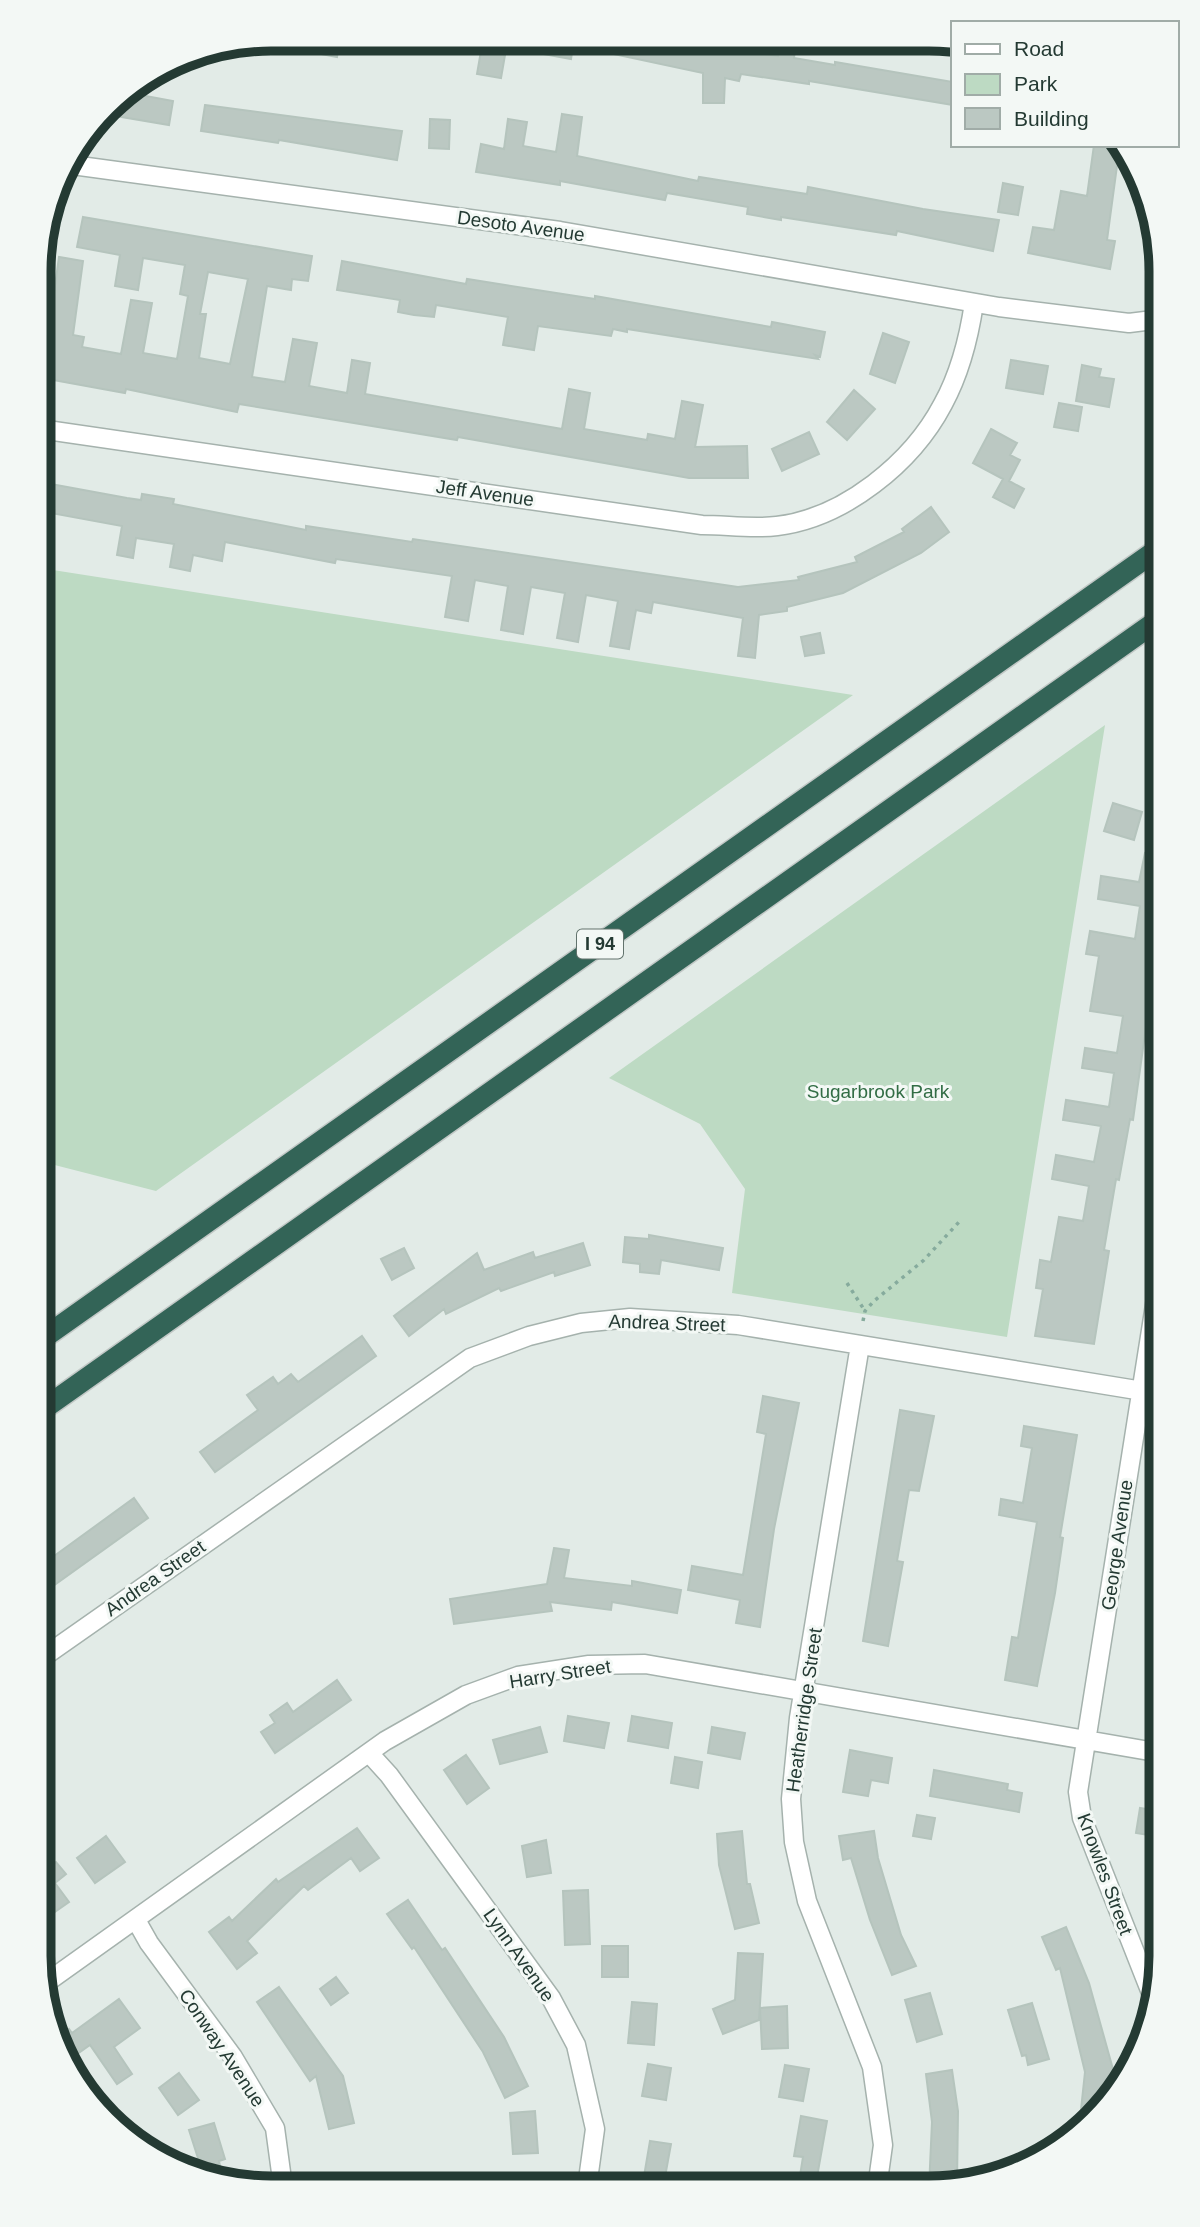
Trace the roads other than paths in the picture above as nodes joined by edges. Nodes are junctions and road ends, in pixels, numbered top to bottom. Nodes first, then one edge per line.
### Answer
1 (78, 166) edge
2 (974, 303) junction
3 (1149, 320) edge
4 (51, 431) edge
5 (1149, 556) edge
6 (1149, 626) edge
7 (51, 1333) edge
8 (1149, 1338) edge
9 (860, 1345) junction
10 (1140, 1391) junction
11 (1149, 1392) edge
12 (51, 1404) edge
13 (51, 1652) edge
14 (804, 1690) junction
15 (1086, 1740) junction
16 (1149, 1751) edge
17 (369, 1753) junction
18 (136, 1920) junction
19 (52, 1979) edge
20 (1147, 1983) edge
21 (282, 2176) edge
22 (589, 2176) edge
23 (879, 2176) edge

1 - 2 street, Desoto Avenue
2 - 3 street, Desoto Avenue
2 - 4 street, Jeff Avenue
5 - 7 highway, I 94
6 - 12 highway
8 - 10 street, George Avenue
9 - 10 street, Andrea Street
9 - 13 street, Andrea Street
9 - 14 street, Heatherridge Street
10 - 11 street, Andrea Street
10 - 15 street, George Avenue
14 - 15 street, Harry Street
14 - 17 street, Harry Street
14 - 23 street, Heatherridge Street
15 - 16 street, Harry Street
15 - 20 street, Knowles Street
17 - 18 street, Harry Street
17 - 22 street, Lynn Avenue
18 - 19 street, Harry Street
18 - 21 street, Conway Avenue

